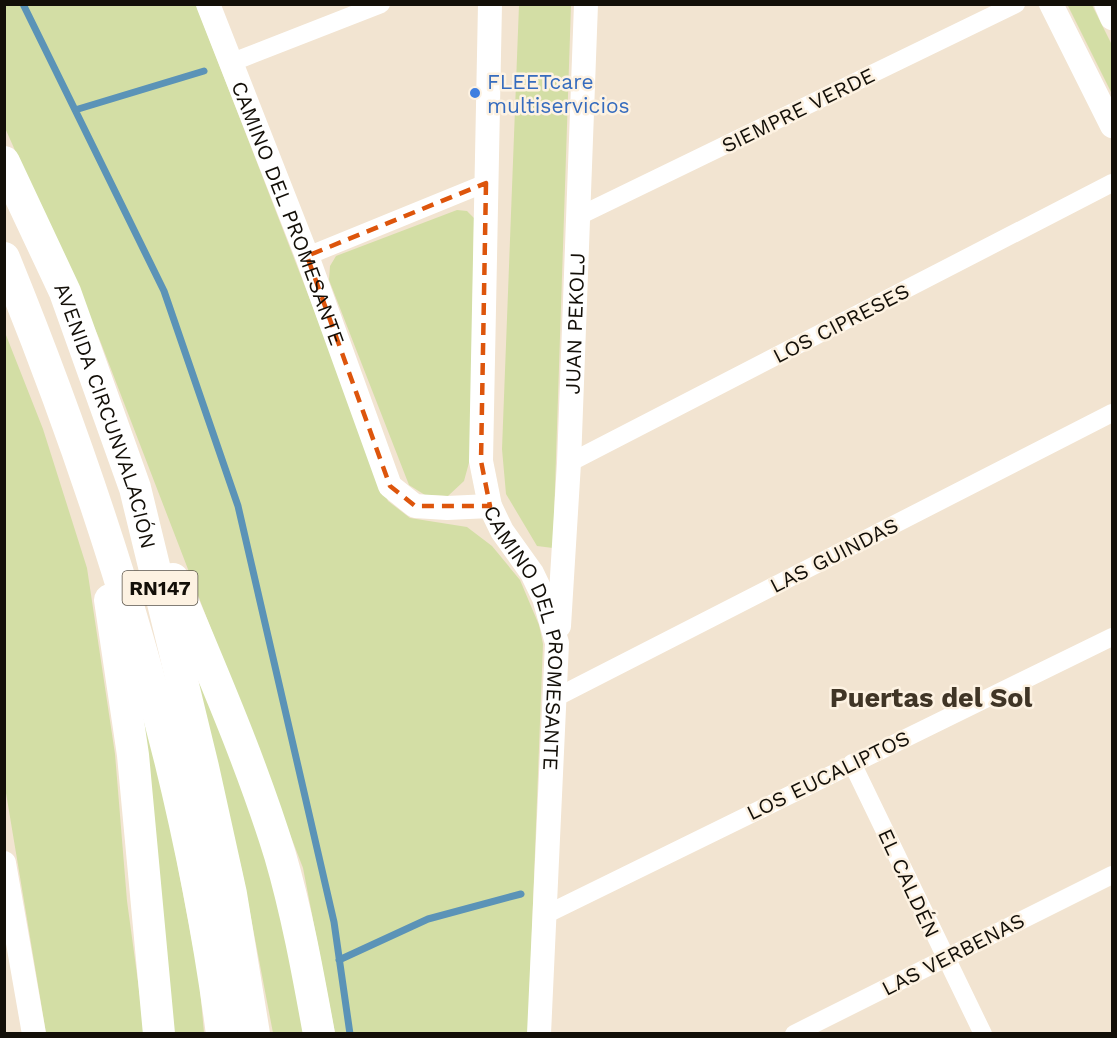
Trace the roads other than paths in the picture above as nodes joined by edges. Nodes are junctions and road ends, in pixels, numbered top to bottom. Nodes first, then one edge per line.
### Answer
1 (208, 4) edge
2 (381, 4) edge
3 (490, 4) edge
4 (586, 4) edge
5 (1016, 4) edge
6 (1051, 4) edge
7 (1106, 4) edge
8 (1113, 18) edge
9 (230, 63) junction
10 (1113, 126) edge
11 (4, 162) edge
12 (486, 183) junction
13 (1113, 183) edge
14 (579, 216) junction
15 (307, 256) junction
16 (4, 258) edge
17 (1113, 413) edge
18 (569, 463) junction
19 (135, 488) junction
20 (490, 506) junction
21 (96, 507) junction
22 (1113, 637) edge
23 (557, 643) junction
24 (555, 698) junction
25 (852, 763) junction
26 (4, 863) edge
27 (1113, 875) edge
28 (9, 901) edge
29 (545, 915) junction
30 (945, 959) junction
31 (34, 1034) edge
32 (159, 1034) edge
33 (222, 1034) edge
34 (254, 1034) edge
35 (319, 1034) edge
36 (539, 1034) edge
37 (794, 1034) edge
38 (983, 1034) edge

1 - 9 street, CAMINO DEL PROMESANTE
2 - 9 street
3 - 12 street
4 - 14 street, JUAN PEKOLJ
5 - 14 street, SIEMPRE VERDE
6 - 10 street
7 - 8 street
9 - 15 street, CAMINO DEL PROMESANTE
11 - 19 highway, AVENIDA CIRCUNVALACIÓN / RN147
12 - 15 street
12 - 20 street
13 - 18 street, LOS CIPRESES
14 - 18 street, JUAN PEKOLJ
15 - 20 street, CAMINO DEL PROMESANTE
16 - 21 highway, AVENIDA CIRCUNVALACIÓN / RN147
17 - 24 street, LAS GUINDAS
18 - 23 street, JUAN PEKOLJ
19 - 34 highway, AVENIDA CIRCUNVALACIÓN / RN147
19 - 35 highway
20 - 23 street, CAMINO DEL PROMESANTE
21 - 32 highway
21 - 33 highway, AVENIDA CIRCUNVALACIÓN / RN147
22 - 25 street, LOS EUCALIPTOS
23 - 24 street, CAMINO DEL PROMESANTE
24 - 29 street, CAMINO DEL PROMESANTE
25 - 29 street, LOS EUCALIPTOS
25 - 30 street, EL CALDÉN
26 - 28 street
27 - 30 street, LAS VERBENAS
28 - 31 street
29 - 36 street, CAMINO DEL PROMESANTE
30 - 37 street, LAS VERBENAS
30 - 38 street, EL CALDÉN

